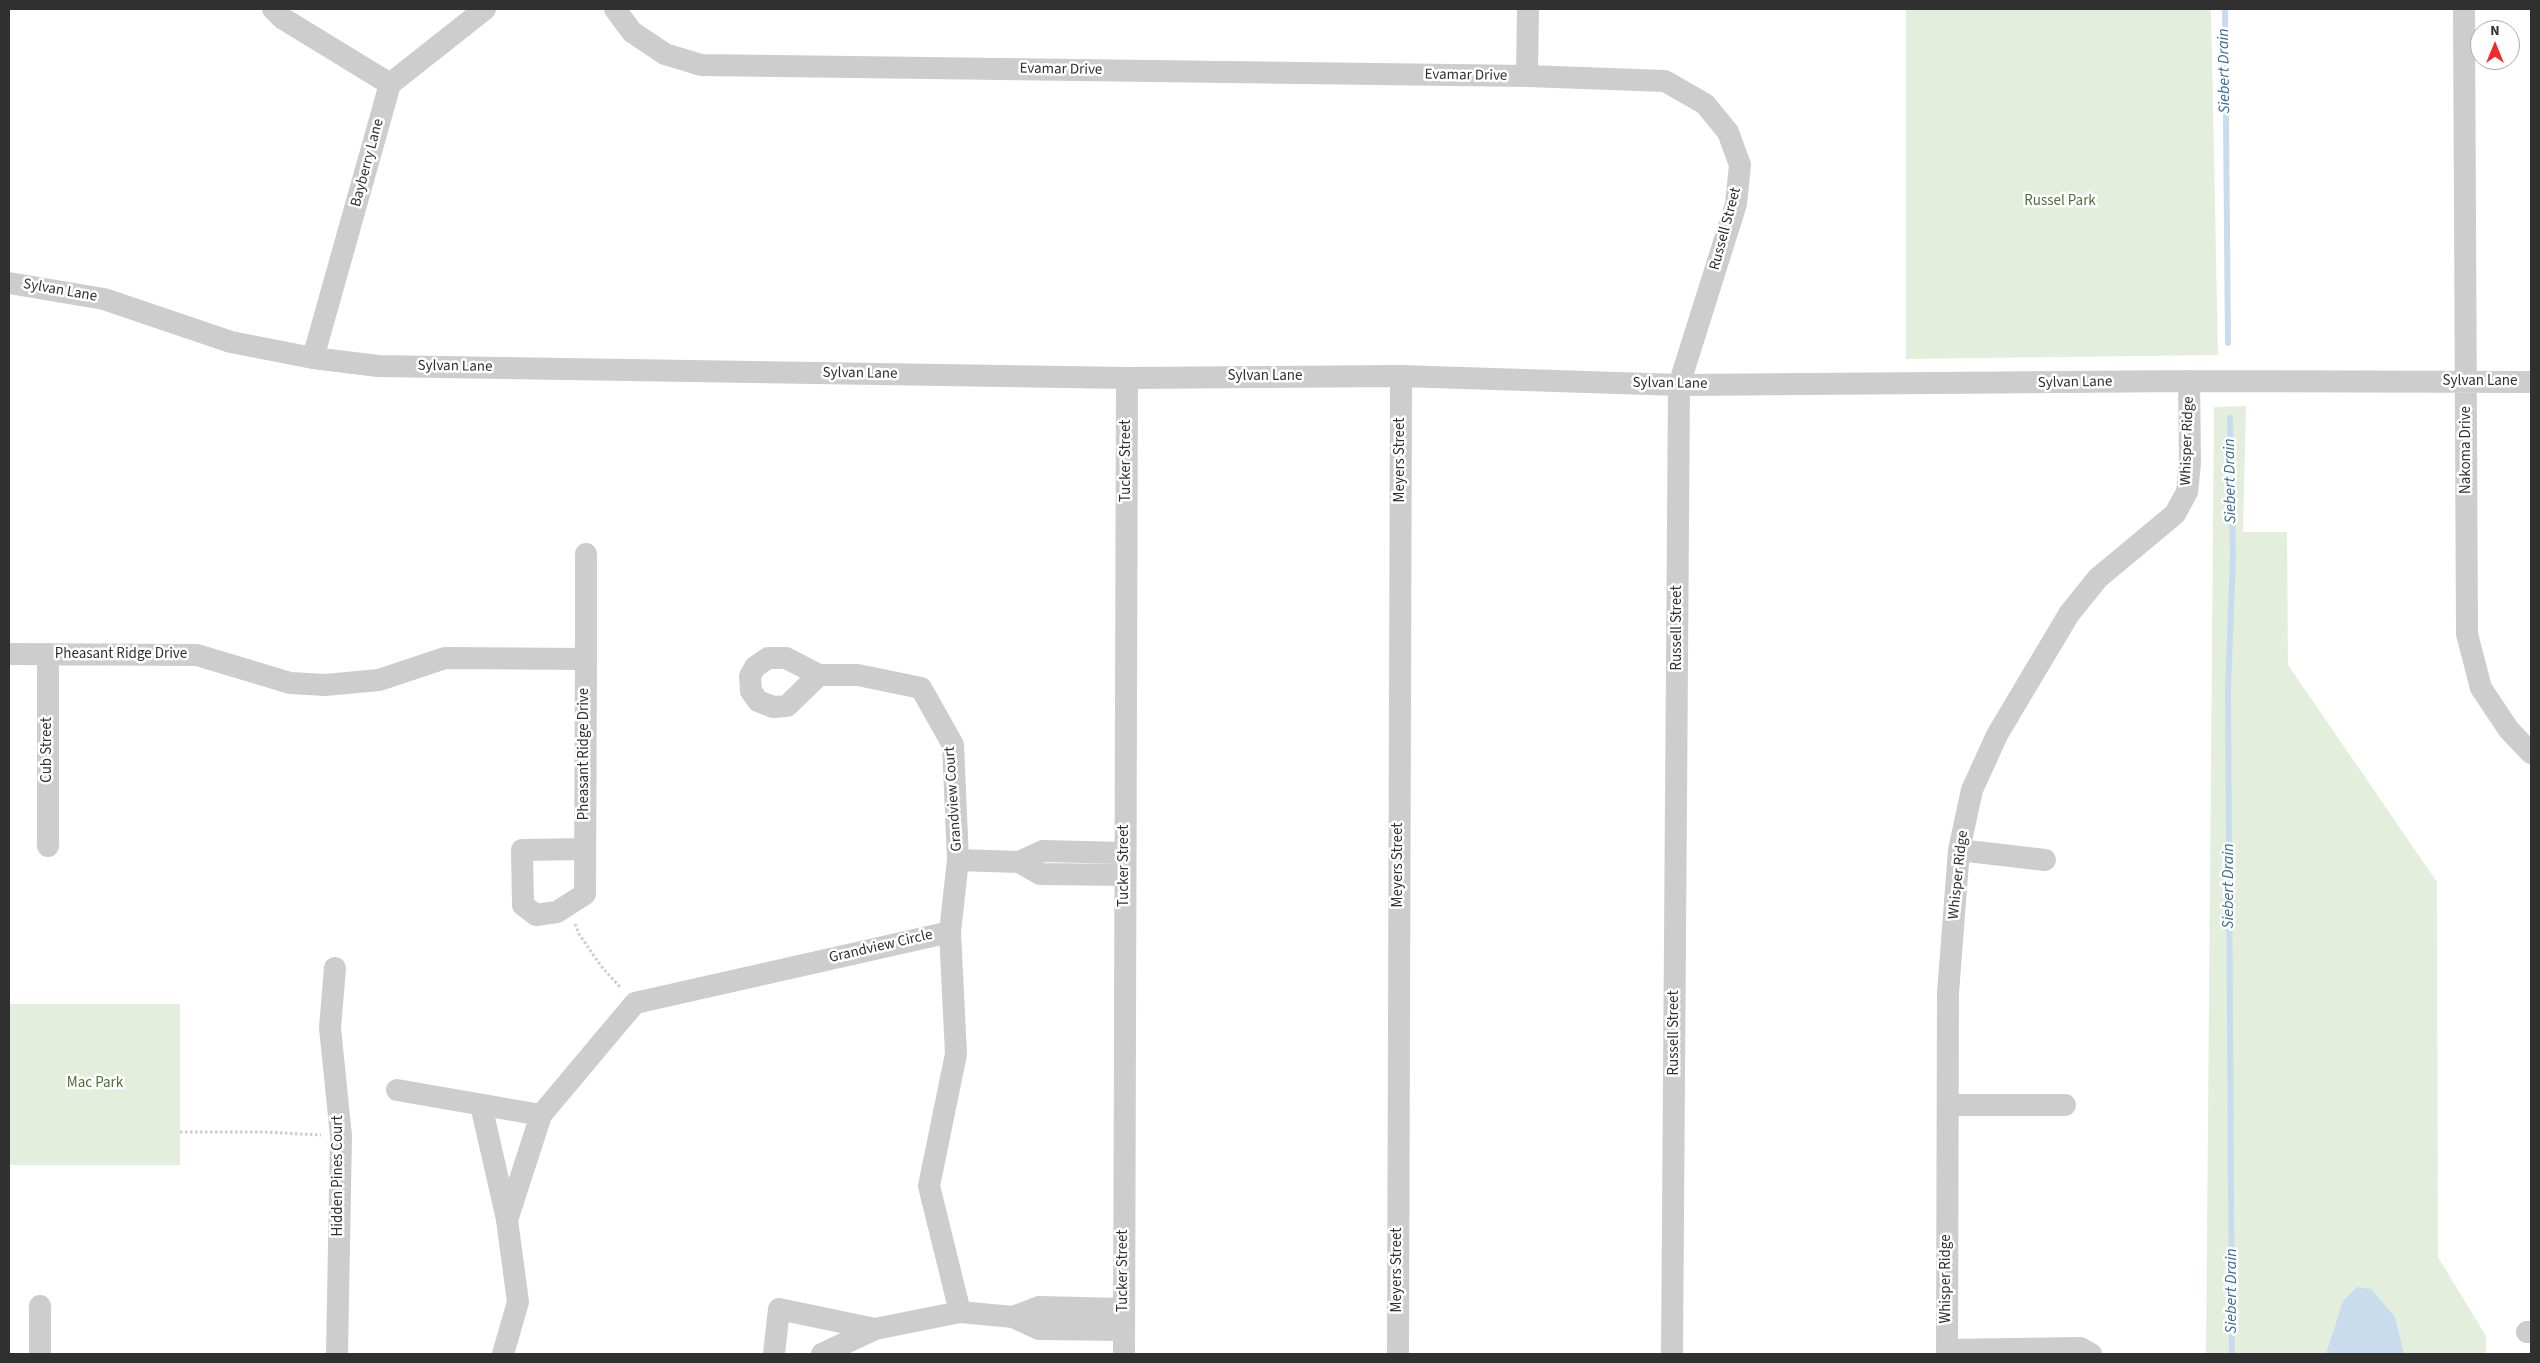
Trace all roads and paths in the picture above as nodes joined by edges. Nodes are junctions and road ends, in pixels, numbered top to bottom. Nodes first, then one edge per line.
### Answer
1 (273, 9) edge
2 (484, 9) edge
3 (615, 9) edge
4 (1528, 9) edge
5 (2464, 9) edge
6 (1527, 76) junction
7 (390, 84) junction
8 (9, 283) edge
9 (313, 358) junction
10 (1401, 376) junction
11 (1127, 378) junction
12 (2190, 381) junction
13 (2467, 382) junction
14 (2531, 382) edge
15 (1679, 385) junction
16 (586, 554) dead end
17 (9, 654) edge
18 (48, 654) junction
19 (586, 659) junction
20 (819, 675) dead end
21 (2531, 753) edge
22 (48, 846) dead end
23 (585, 848) junction
24 (1959, 850) junction
25 (958, 860) junction
26 (2045, 860) dead end
27 (1125, 864) junction
28 (569, 904) junction
29 (950, 932) junction
30 (335, 968) dead end
31 (635, 1003) junction
32 (396, 1090) dead end
33 (480, 1105) junction
34 (1948, 1105) junction
35 (2065, 1105) dead end
36 (541, 1115) junction
37 (180, 1132) dead end
38 (341, 1136) junction
39 (508, 1220) junction
40 (40, 1306) dead end
41 (960, 1312) junction
42 (1124, 1319) junction
43 (875, 1329) junction
44 (1947, 1352) edge
45 (40, 1354) edge
46 (337, 1354) edge
47 (503, 1354) edge
48 (774, 1354) edge
49 (822, 1354) edge
50 (1124, 1354) edge
51 (1398, 1354) edge
52 (1672, 1354) edge
53 (2091, 1354) edge

1 - 7 street
2 - 7 street
3 - 6 street, Evamar Drive
4 - 6 street
5 - 13 street, Nakoma Drive
6 - 15 street, Russell Street
7 - 9 street, Bayberry Lane
8 - 9 street, Sylvan Lane
9 - 11 street, Sylvan Lane
10 - 11 street, Sylvan Lane
10 - 15 street, Sylvan Lane
10 - 51 street, Meyers Street
11 - 27 street, Tucker Street
12 - 13 street, Sylvan Lane
12 - 15 street, Sylvan Lane
12 - 24 street, Whisper Ridge
13 - 14 street, Sylvan Lane
13 - 21 street, Nakoma Drive
15 - 52 street, Russell Street
16 - 19 street, Pheasant Ridge Drive
17 - 18 street, Pheasant Ridge Drive
18 - 19 street, Pheasant Ridge Drive
18 - 22 street, Cub Street
19 - 23 street, Pheasant Ridge Drive
20 - 25 street, Grandview Court
23 - 28 street, Pheasant Ridge Drive
23 - 28 street, Pheasant Ridge Drive
24 - 26 street
24 - 34 street, Whisper Ridge
25 - 27 street
25 - 29 street, Grandview Court
27 - 42 street, Tucker Street
28 - 31 path
29 - 31 street, Grandview Circle
29 - 41 street, Grandview Circle
30 - 38 street, Hidden Pines Court
31 - 36 street
32 - 33 street
33 - 36 street
33 - 39 street
34 - 35 street
34 - 44 street, Whisper Ridge
36 - 39 street
37 - 38 path
38 - 46 street, Hidden Pines Court
39 - 47 street
40 - 45 street
41 - 42 street
41 - 43 street
42 - 50 street, Tucker Street
43 - 48 street
43 - 49 street
44 - 53 street

